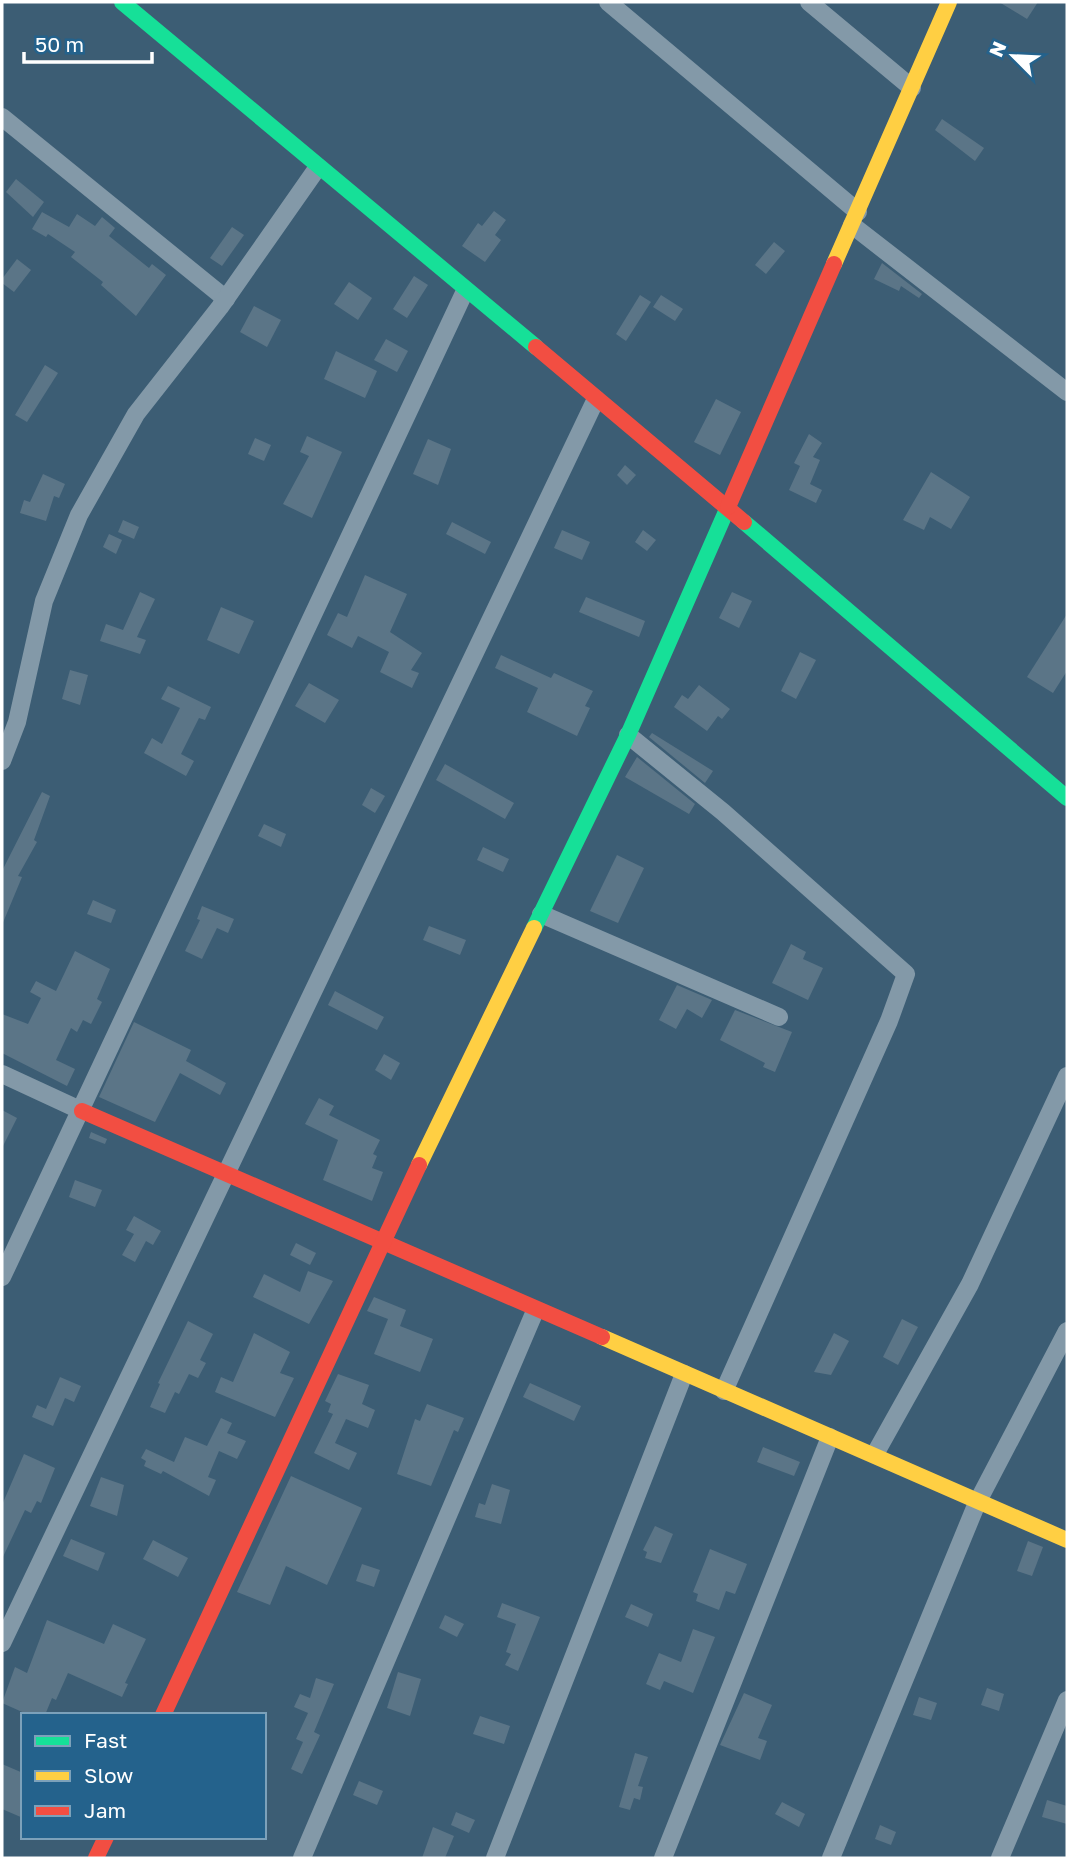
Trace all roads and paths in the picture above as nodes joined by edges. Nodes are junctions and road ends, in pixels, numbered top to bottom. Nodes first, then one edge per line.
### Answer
1 (122, 2) edge
2 (608, 2) edge
3 (809, 2) edge
4 (949, 2) edge
5 (912, 88) junction
6 (2, 117) edge
7 (318, 167) junction
8 (855, 219) junction
9 (465, 291) junction
10 (226, 299) junction
11 (1067, 392) edge
12 (596, 399) junction
13 (729, 509) junction
14 (628, 735) junction
15 (2, 761) edge
16 (1067, 798) edge
17 (541, 914) junction
18 (779, 1017) dead end
19 (2, 1074) edge
20 (1067, 1076) edge
21 (82, 1111) junction
22 (225, 1177) junction
23 (380, 1245) junction
24 (2, 1277) edge
25 (535, 1311) junction
26 (1067, 1332) edge
27 (684, 1374) junction
28 (724, 1391) junction
29 (830, 1437) junction
30 (875, 1454) junction
31 (977, 1503) junction
32 (1067, 1540) edge
33 (2, 1643) edge
34 (1067, 1700) edge
35 (164, 1713) edge
36 (105, 1839) edge
37 (96, 1858) edge
38 (302, 1858) edge
39 (495, 1858) edge
40 (663, 1858) edge
41 (831, 1858) edge
42 (1000, 1858) edge

1 - 7 street
2 - 8 street
3 - 5 street
4 - 5 street
5 - 8 street
6 - 10 street
7 - 9 street
7 - 10 street
8 - 11 street
8 - 13 street
9 - 12 street
9 - 21 street
10 - 15 street
12 - 13 street
12 - 22 street
13 - 14 street
13 - 16 street
14 - 17 street
14 - 28 street
17 - 18 street
17 - 23 street
19 - 21 street
20 - 30 street
21 - 22 street
21 - 24 street
22 - 23 street
22 - 33 street
23 - 25 street
23 - 35 street
25 - 27 street
25 - 38 street
26 - 31 street
27 - 28 street
27 - 39 street
28 - 29 street
29 - 30 street
29 - 40 street
30 - 31 street
31 - 32 street
31 - 41 street
34 - 42 street
36 - 37 street

